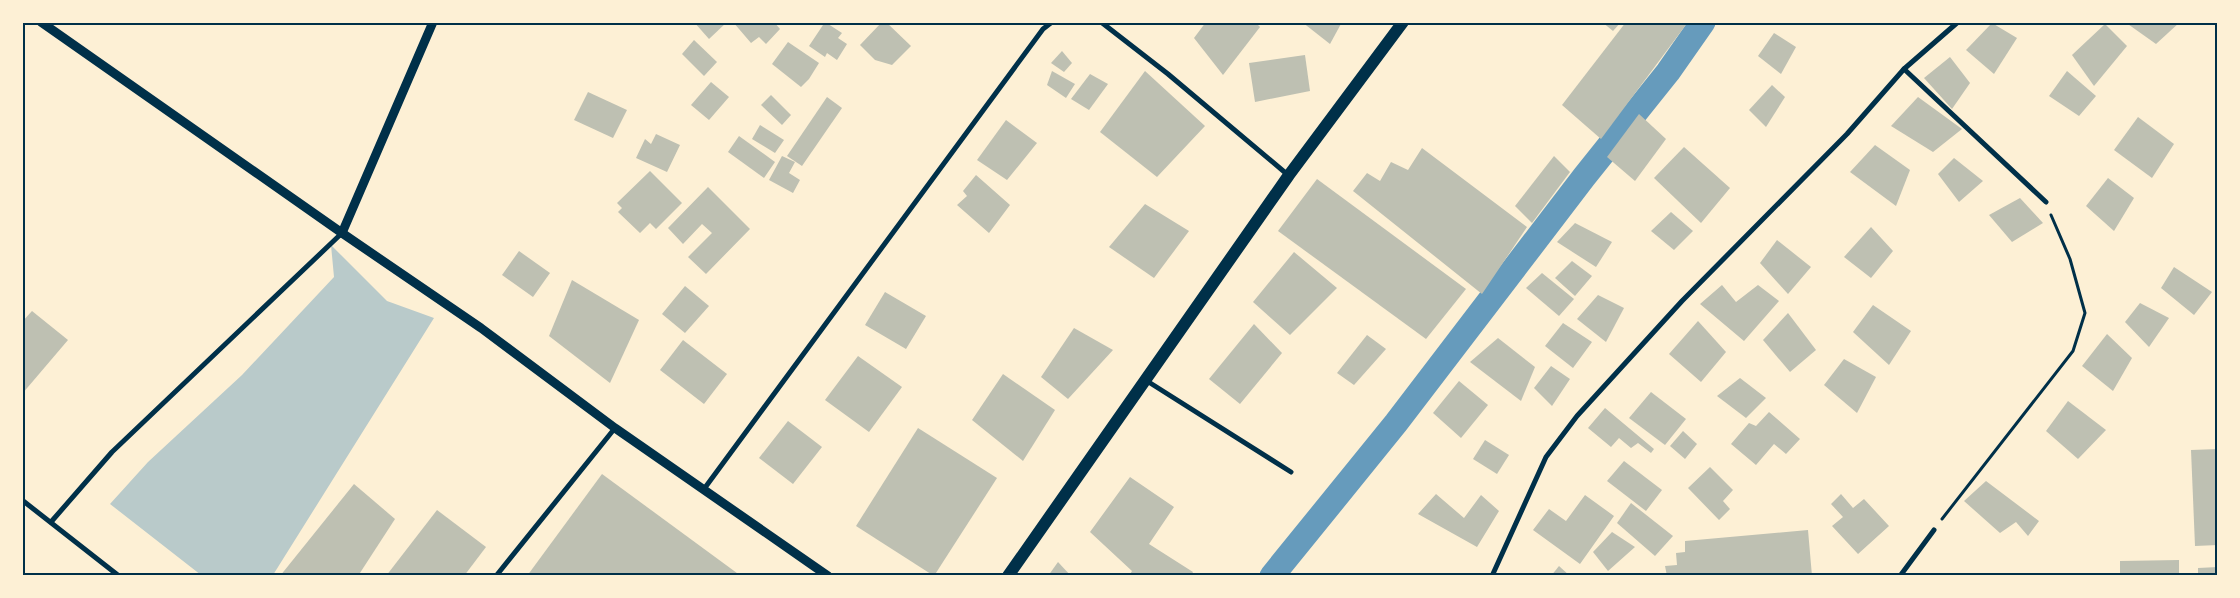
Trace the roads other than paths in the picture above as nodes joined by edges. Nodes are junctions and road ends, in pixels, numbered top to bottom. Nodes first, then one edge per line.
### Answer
1 (41, 22) edge
2 (433, 22) edge
3 (1052, 22) edge
4 (1101, 22) edge
5 (1403, 22) edge
6 (1958, 22) edge
7 (1904, 70) junction
8 (1288, 175) junction
9 (2046, 202) road end
10 (342, 233) junction
11 (1146, 381) junction
12 (615, 428) junction
13 (1291, 472) dead end
14 (704, 489) junction
15 (22, 500) edge
16 (51, 522) junction
17 (1934, 530) road end
18 (119, 576) edge
19 (496, 576) edge
20 (828, 576) edge
21 (1008, 576) edge
22 (1492, 576) edge
23 (1900, 576) edge

1 - 10 street
2 - 10 street
3 - 14 street
4 - 8 street
5 - 8 main road
6 - 7 street
7 - 9 street
7 - 22 street
8 - 11 main road
10 - 12 street
10 - 16 street
11 - 13 street
11 - 21 main road
12 - 14 street
12 - 19 street
14 - 20 street
15 - 16 street
16 - 18 street
17 - 23 street

